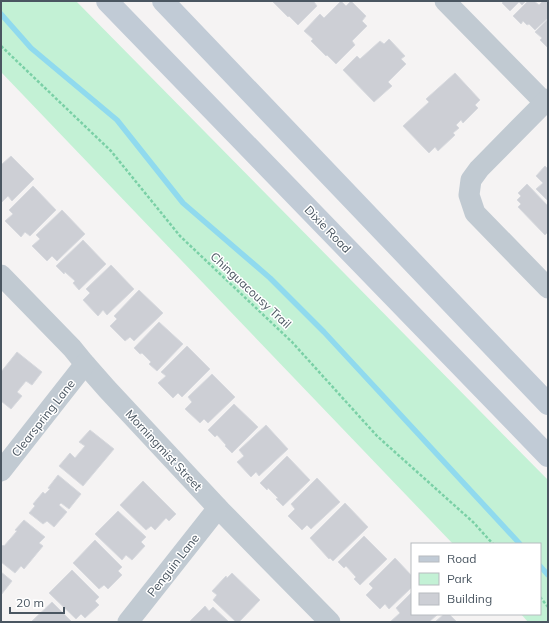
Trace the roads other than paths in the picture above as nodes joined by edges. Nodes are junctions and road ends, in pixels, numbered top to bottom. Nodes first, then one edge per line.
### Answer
1 (107, 1) edge
2 (164, 1) edge
3 (445, 1) edge
4 (546, 100) edge
5 (1, 275) edge
6 (548, 288) edge
7 (85, 364) junction
8 (548, 404) edge
9 (548, 456) edge
10 (1, 471) edge
11 (218, 508) junction
12 (128, 622) edge
13 (330, 622) edge

1 - 9 main road, Dixie Road
2 - 8 main road
3 - 4 street
4 - 6 street
5 - 7 street, Morningmist Street
7 - 10 street, Clearspring Lane
7 - 11 street, Morningmist Street
11 - 12 street, Penguin Lane
11 - 13 street, Morningmist Street

